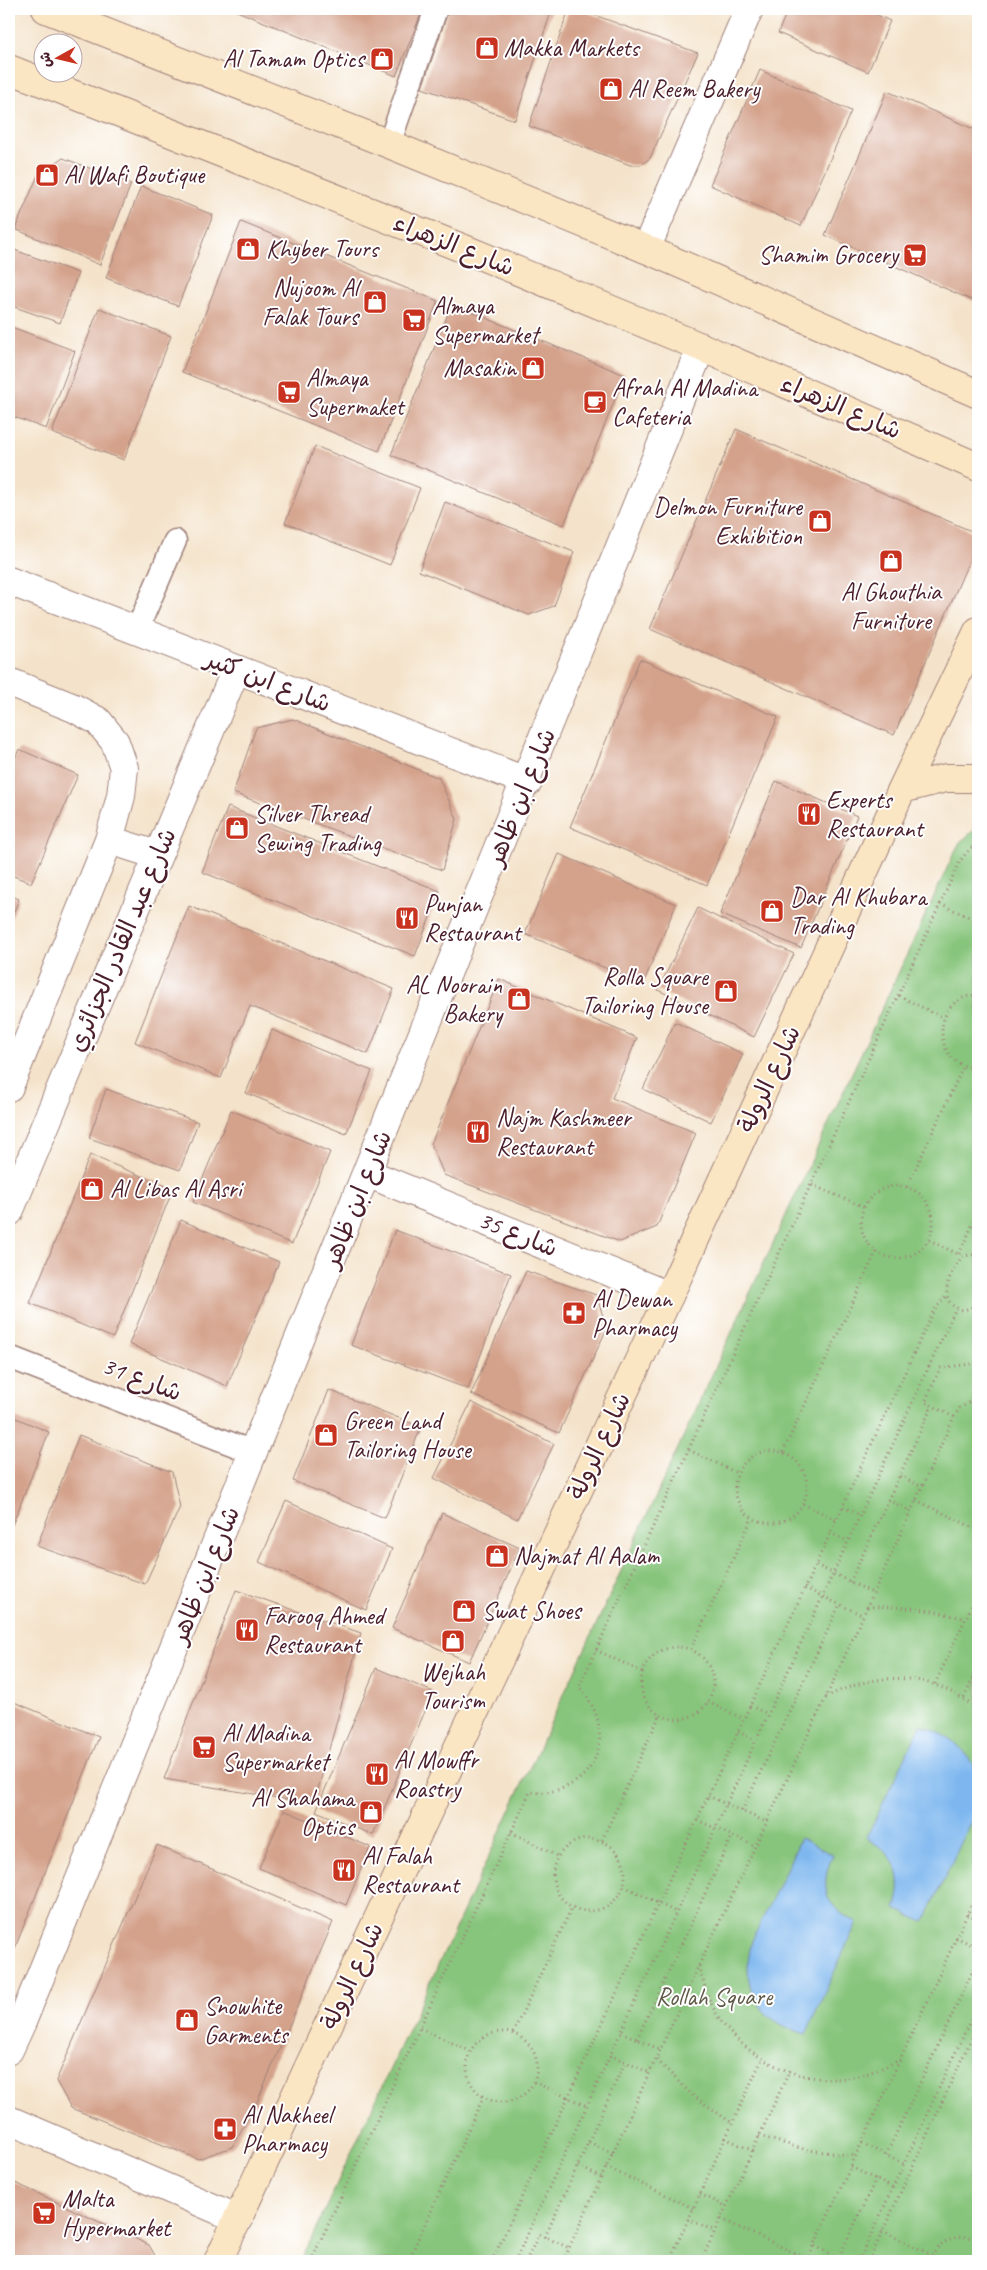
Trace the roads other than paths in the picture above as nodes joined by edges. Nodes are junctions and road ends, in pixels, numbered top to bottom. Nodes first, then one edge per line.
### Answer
1 (46, 9) edge
2 (436, 9) edge
3 (749, 9) edge
4 (10, 72) edge
5 (389, 144) junction
6 (646, 249) junction
7 (701, 347) junction
8 (978, 394) edge
9 (978, 466) edge
10 (175, 541) dead end
11 (9, 581) edge
12 (137, 630) junction
13 (978, 631) edge
14 (236, 669) junction
15 (9, 682) edge
16 (978, 778) edge
17 (528, 782) junction
18 (902, 789) junction
19 (109, 840) junction
20 (157, 855) junction
21 (9, 1087) edge
22 (367, 1173) junction
23 (9, 1212) edge
24 (669, 1296) junction
25 (9, 1357) edge
26 (255, 1452) junction
27 (9, 2050) edge
28 (9, 2120) edge
29 (238, 2219) junction
30 (218, 2261) edge

1 - 5 main road
2 - 5 lane
3 - 6 street
4 - 7 main road, شارع الزهراء
5 - 6 main road
6 - 8 main road
7 - 9 main road, شارع الزهراء
7 - 17 street, شارع ابن ظاهر
10 - 12 lane
11 - 12 street, شارع ابن كثير
12 - 14 street, شارع ابن كثير
13 - 18 main road, شارع الرولة
14 - 17 street, شارع ابن كثير
14 - 20 street, شارع عبد القادر الجزائري
15 - 19 street
16 - 18 main road
17 - 22 street, شارع ابن ظاهر
18 - 24 main road, شارع الرولة
19 - 20 street
19 - 21 street
20 - 23 street, شارع عبد القادر الجزائري
22 - 24 street, شارع 35
22 - 26 street, شارع ابن ظاهر
24 - 29 main road, شارع الرولة
25 - 26 lane, شارع 31
26 - 27 street, شارع ابن ظاهر
28 - 29 street
29 - 30 main road, شارع الرولة

